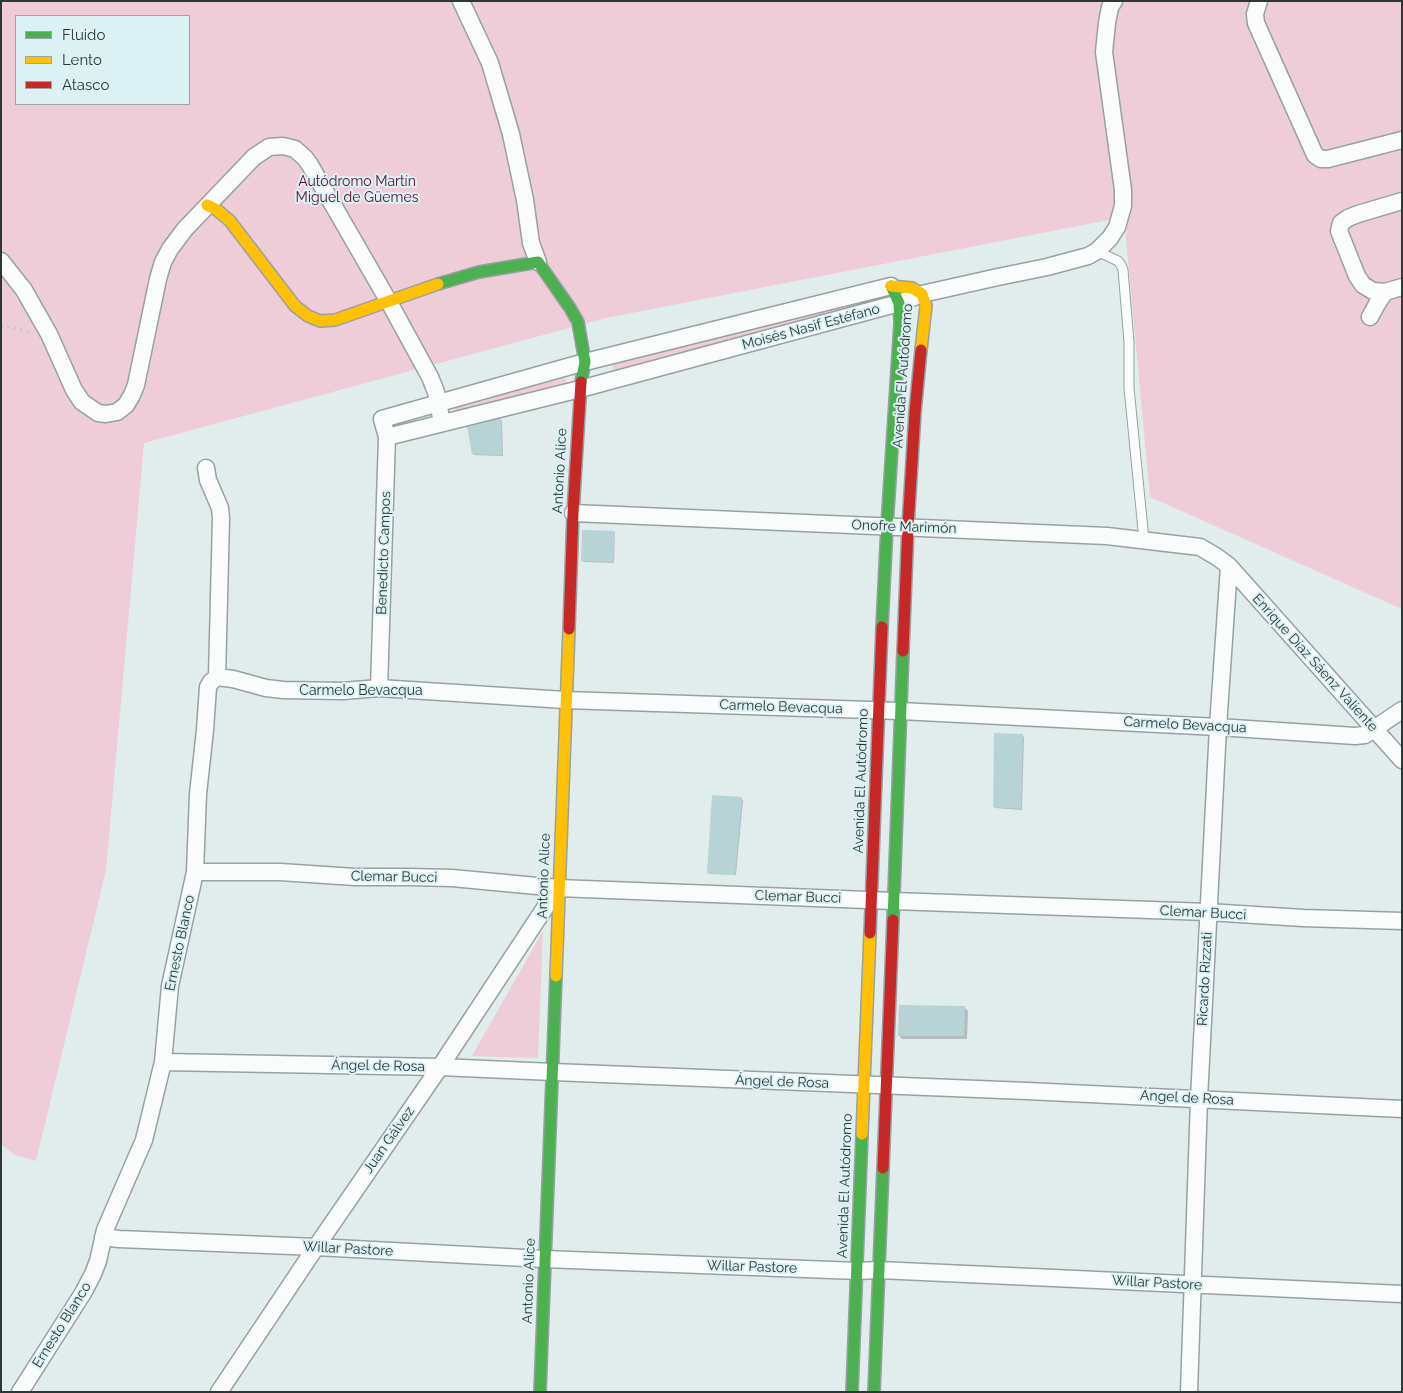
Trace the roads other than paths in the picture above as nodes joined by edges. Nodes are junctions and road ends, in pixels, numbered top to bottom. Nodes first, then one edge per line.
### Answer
1 (462, 1) edge
2 (1259, 1) edge
3 (1111, 3) edge
4 (1402, 140) edge
5 (1402, 202) edge
6 (207, 205) junction
7 (1097, 251) junction
8 (1, 261) edge
9 (538, 262) junction
10 (891, 286) junction
11 (1402, 287) edge
12 (1385, 292) junction
13 (922, 294) junction
14 (389, 302) junction
15 (899, 303) junction
16 (1370, 317) dead end
17 (585, 362) junction
18 (580, 389) junction
19 (438, 404) junction
20 (382, 419) joint
21 (442, 423) junction
22 (387, 437) junction
23 (206, 468) dead end
24 (573, 513) junction
25 (888, 526) junction
26 (908, 526) junction
27 (1144, 540) junction
28 (1229, 566) junction
29 (217, 677) junction
30 (380, 688) junction
31 (565, 700) junction
32 (1402, 710) edge
33 (878, 711) junction
34 (900, 711) junction
35 (1218, 727) junction
36 (1374, 729) junction
37 (1402, 760) edge
38 (195, 872) junction
39 (558, 888) junction
40 (872, 900) junction
41 (893, 901) junction
42 (1208, 912) junction
43 (1402, 921) edge
44 (163, 1062) junction
45 (440, 1067) junction
46 (553, 1072) junction
47 (863, 1085) junction
48 (886, 1086) junction
49 (1199, 1099) junction
50 (1402, 1109) edge
51 (103, 1237) junction
52 (316, 1247) junction
53 (544, 1259) junction
54 (879, 1270) junction
55 (858, 1271) junction
56 (1192, 1284) junction
57 (1402, 1294) edge
58 (20, 1392) edge
59 (219, 1392) edge
60 (540, 1392) edge
61 (852, 1392) edge
62 (874, 1392) edge
63 (1189, 1392) edge

1 - 9 street
2 - 4 street
3 - 7 street, Moisés Nasif Estéfano
5 - 12 street
6 - 8 street
6 - 14 street
6 - 14 street
7 - 13 street, Moisés Nasif Estéfano
7 - 27 lane
9 - 14 street
9 - 17 street
10 - 13 street, Avenida El Autódromo
10 - 15 street, Avenida El Autódromo
10 - 17 street, Moisés Nasif Estéfano
11 - 12 street
12 - 16 street
13 - 15 street, Moisés Nasif Estéfano
13 - 26 street, Avenida El Autódromo
14 - 19 street
15 - 18 street, Moisés Nasif Estéfano
15 - 25 street, Avenida El Autódromo
17 - 18 street, Antonio Alice
17 - 19 street, Moisés Nasif Estéfano
18 - 21 street, Moisés Nasif Estéfano
18 - 24 street, Antonio Alice
19 - 20 street, Moisés Nasif Estéfano
19 - 21 street
20 - 22 street, Benedicto Campos
21 - 22 street, Moisés Nasif Estéfano
22 - 30 street, Benedicto Campos
23 - 29 street, Ernesto Blanco
24 - 25 street, Onofre Marimón
24 - 31 street, Antonio Alice
25 - 26 street, Onofre Marimón
25 - 33 street, Avenida El Autódromo
26 - 27 street, Onofre Marimón
26 - 34 street, Avenida El Autódromo
27 - 28 street, Onofre Marimón
28 - 35 street, Ricardo Rizzati
28 - 36 street, Enrique Díaz Sáenz Valiente
29 - 30 street, Carmelo Bevacqua
29 - 38 street, Ernesto Blanco
30 - 31 street, Carmelo Bevacqua
31 - 33 street, Carmelo Bevacqua
31 - 39 street, Antonio Alice
32 - 36 street, Carmelo Bevacqua
33 - 34 street, Carmelo Bevacqua
33 - 40 street, Avenida El Autódromo
34 - 35 street, Carmelo Bevacqua
34 - 41 street, Avenida El Autódromo
35 - 36 street, Carmelo Bevacqua
35 - 42 street, Ricardo Rizzati
36 - 37 street, Enrique Díaz Sáenz Valiente
38 - 39 street, Clemar Bucci
38 - 44 street, Ernesto Blanco
39 - 40 street, Clemar Bucci
39 - 45 street, Juan Gálvez
39 - 46 street, Antonio Alice
40 - 41 street, Clemar Bucci
40 - 47 street, Avenida El Autódromo
41 - 42 street, Clemar Bucci
41 - 48 street, Avenida El Autódromo
42 - 43 street, Clemar Bucci
42 - 49 street, Ricardo Rizzati
44 - 45 street, Ángel de Rosa
44 - 51 street, Ernesto Blanco
45 - 46 street, Ángel de Rosa
45 - 52 street, Juan Gálvez
46 - 47 street, Ángel de Rosa
46 - 53 street, Antonio Alice
47 - 48 street, Ángel de Rosa
47 - 55 street, Avenida El Autódromo
48 - 49 street, Ángel de Rosa
48 - 54 street, Avenida El Autódromo
49 - 50 street, Ángel de Rosa
49 - 56 street, Ricardo Rizzati
51 - 52 street, Willar Pastore
51 - 58 street, Ernesto Blanco
52 - 53 street, Willar Pastore
52 - 59 street, Juan Gálvez
53 - 55 street, Willar Pastore
53 - 60 street, Antonio Alice
54 - 55 street, Willar Pastore
54 - 56 street, Willar Pastore
54 - 62 street, Avenida El Autódromo
55 - 61 street, Avenida El Autódromo
56 - 57 street, Willar Pastore
56 - 63 street, Ricardo Rizzati

